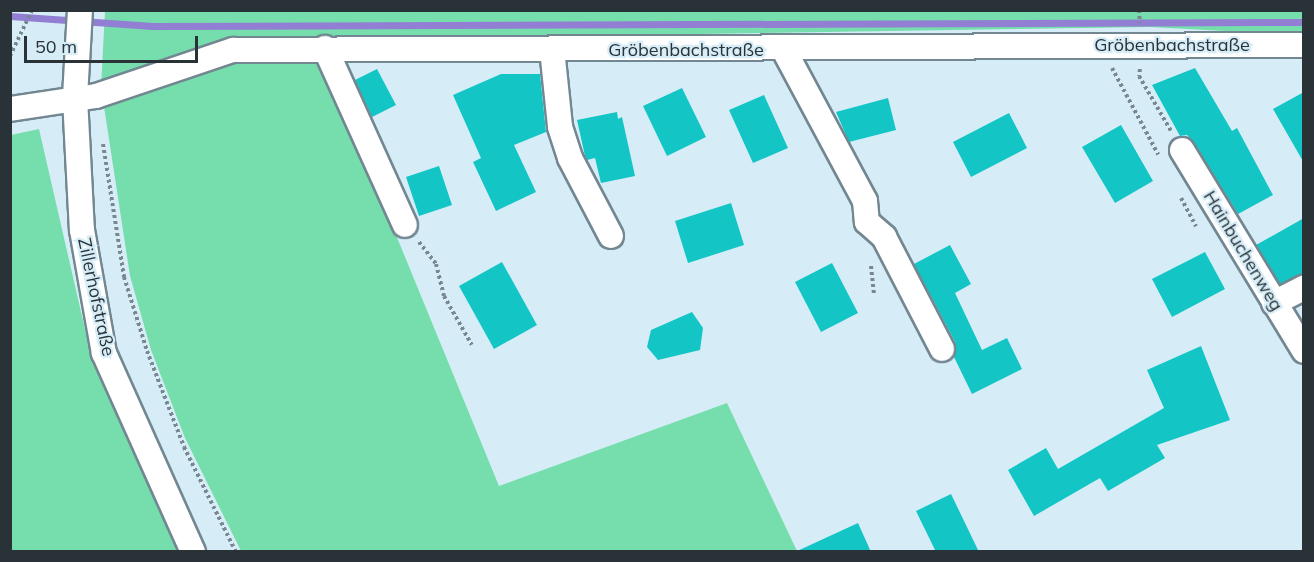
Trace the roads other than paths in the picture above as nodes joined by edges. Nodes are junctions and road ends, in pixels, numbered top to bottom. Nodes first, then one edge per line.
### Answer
1 (80, 10) edge
2 (1304, 45) edge
3 (325, 48) junction
4 (552, 49) junction
5 (784, 50) junction
6 (75, 98) junction
7 (10, 109) edge
8 (1173, 158) road end
9 (405, 225) road end
10 (611, 236) dead end
11 (1304, 288) edge
12 (1274, 303) junction
13 (942, 349) dead end
14 (1304, 351) edge
15 (193, 552) edge

1 - 6 street, Zillerhofstraße
2 - 5 street, Gröbenbachstraße
3 - 4 street, Gröbenbachstraße
3 - 6 street, Gröbenbachstraße
3 - 9 street
4 - 5 street, Gröbenbachstraße
4 - 10 street
5 - 13 street
6 - 7 street, Gröbenbachstraße
6 - 15 street, Zillerhofstraße
8 - 12 street, Hainbuchenweg
11 - 12 street
12 - 14 street, Hainbuchenweg

